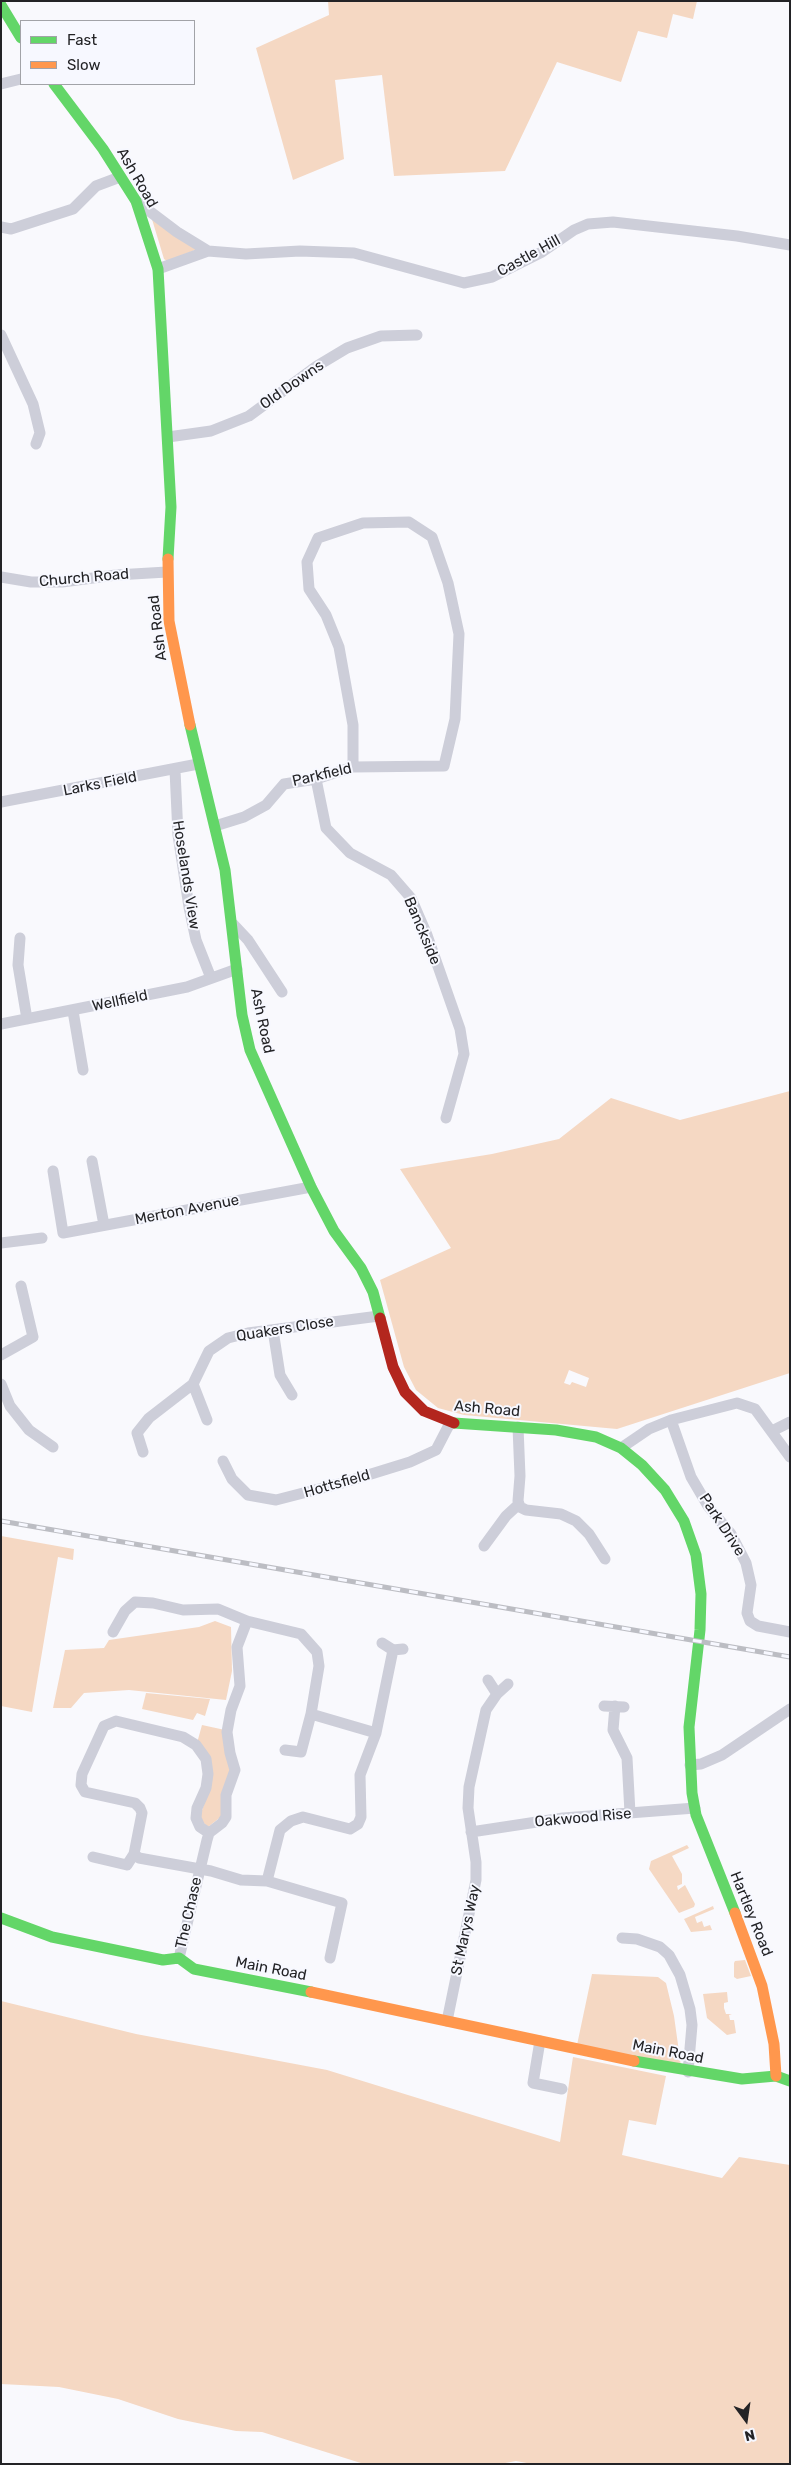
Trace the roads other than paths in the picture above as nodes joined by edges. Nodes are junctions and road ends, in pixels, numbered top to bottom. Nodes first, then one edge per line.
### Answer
1 (1, 5) edge
2 (20, 36) edge
3 (20, 79) edge
4 (1, 84) edge
5 (55, 85) edge
6 (120, 176) junction
7 (136, 201) junction
8 (1, 227) edge
9 (790, 245) edge
10 (208, 251) junction
11 (158, 269) junction
12 (1, 335) edge
13 (417, 335) dead end
14 (168, 438) junction
15 (36, 444) dead end
16 (168, 572) junction
17 (1, 577) edge
18 (198, 764) junction
19 (353, 767) junction
20 (174, 770) junction
21 (316, 778) junction
22 (1, 802) edge
23 (215, 826) junction
24 (232, 924) junction
25 (20, 938) dead end
26 (236, 969) junction
27 (211, 978) junction
28 (282, 992) dead end
29 (73, 1011) junction
30 (27, 1019) junction
31 (1, 1024) edge
32 (83, 1070) dead end
33 (446, 1118) dead end
34 (92, 1161) dead end
35 (53, 1171) dead end
36 (310, 1187) junction
37 (104, 1226) junction
38 (42, 1238) dead end
39 (1, 1243) edge
40 (21, 1286) dead end
41 (379, 1316) junction
42 (273, 1330) junction
43 (1, 1355) edge
44 (1, 1384) edge
45 (193, 1384) junction
46 (292, 1395) dead end
47 (6, 1409) edge
48 (207, 1420) dead end
49 (672, 1420) junction
50 (790, 1422) edge
51 (450, 1423) junction
52 (518, 1426) junction
53 (772, 1431) junction
54 (53, 1448) dead end
55 (621, 1448) junction
56 (143, 1452) dead end
57 (790, 1457) edge
58 (223, 1461) dead end
59 (519, 1504) junction
60 (484, 1546) dead end
61 (589, 1556) dead end
62 (247, 1621) junction
63 (113, 1632) dead end
64 (790, 1632) edge
65 (382, 1642) dead end
66 (488, 1680) dead end
67 (508, 1684) dead end
68 (497, 1694) junction
69 (614, 1706) dead end
70 (790, 1709) edge
71 (311, 1714) junction
72 (376, 1733) junction
73 (285, 1750) dead end
74 (690, 1765) junction
75 (695, 1808) junction
76 (630, 1813) junction
77 (471, 1832) junction
78 (210, 1833) junction
79 (134, 1854) junction
80 (93, 1857) dead end
81 (200, 1868) junction
82 (267, 1881) junction
83 (1, 1918) edge
84 (622, 1938) dead end
85 (179, 1958) junction
86 (330, 1958) dead end
87 (447, 2020) junction
88 (540, 2041) junction
89 (688, 2072) junction
90 (776, 2076) junction
91 (790, 2081) edge
92 (562, 2089) dead end

1 - 2 street
3 - 4 street
5 - 6 street, Ash Road
6 - 7 street, Ash Road
6 - 8 street
7 - 10 street, Castle Hill
7 - 11 street, Ash Road
9 - 10 street, Castle Hill
10 - 11 street, Castle Hill
11 - 14 street, Ash Road
12 - 15 street
13 - 14 street, Old Downs
14 - 16 street, Ash Road
16 - 17 street, Church Road
16 - 18 street, Ash Road
18 - 20 street, Larks Field
18 - 23 street, Ash Road
19 - 19 street, Parkfield
19 - 21 street, Parkfield
20 - 22 street, Larks Field
20 - 27 street, Hoselands View
21 - 23 street, Parkfield
21 - 33 street, Banckside
23 - 24 street, Ash Road
24 - 26 street, Ash Road
24 - 28 street
25 - 30 street
26 - 27 street, Wellfield
26 - 36 street, Ash Road
27 - 29 street, Wellfield
29 - 30 street, Wellfield
29 - 32 street
30 - 31 street, Wellfield
34 - 37 street
35 - 37 street, Merton Avenue
36 - 37 street, Merton Avenue
36 - 41 street, Ash Road
38 - 39 street
40 - 43 street
41 - 42 street, Quakers Close
41 - 51 street, Ash Road
42 - 45 street, Quakers Close
42 - 46 street
44 - 47 street
45 - 48 street
45 - 56 street
47 - 54 street
49 - 53 street
49 - 55 street
49 - 64 street, Park Drive
50 - 53 street
51 - 52 street, Ash Road
51 - 58 street, Hottsfield
52 - 55 street, Ash Road
52 - 59 street
53 - 57 street
55 - 74 street, Ash Road
59 - 60 street
59 - 61 street
62 - 63 street
62 - 71 street
62 - 78 street
65 - 72 street
66 - 68 street
67 - 68 street, St Marys Way
68 - 77 street, St Marys Way
69 - 76 street
70 - 74 street
71 - 72 street
71 - 73 street
72 - 82 street
74 - 75 street, Hartley Road
75 - 76 street, Oakwood Rise
75 - 90 street, Hartley Road
76 - 77 street, Oakwood Rise
77 - 87 street, St Marys Way
78 - 79 street
78 - 81 street, The Chase
79 - 80 street
79 - 81 street
81 - 82 street
81 - 85 street, The Chase
82 - 86 street
83 - 85 street
84 - 89 street
85 - 87 street, Main Road
87 - 88 street, Main Road
88 - 89 street, Main Road
88 - 92 street
89 - 90 street, Main Road
90 - 91 street, Main Road

